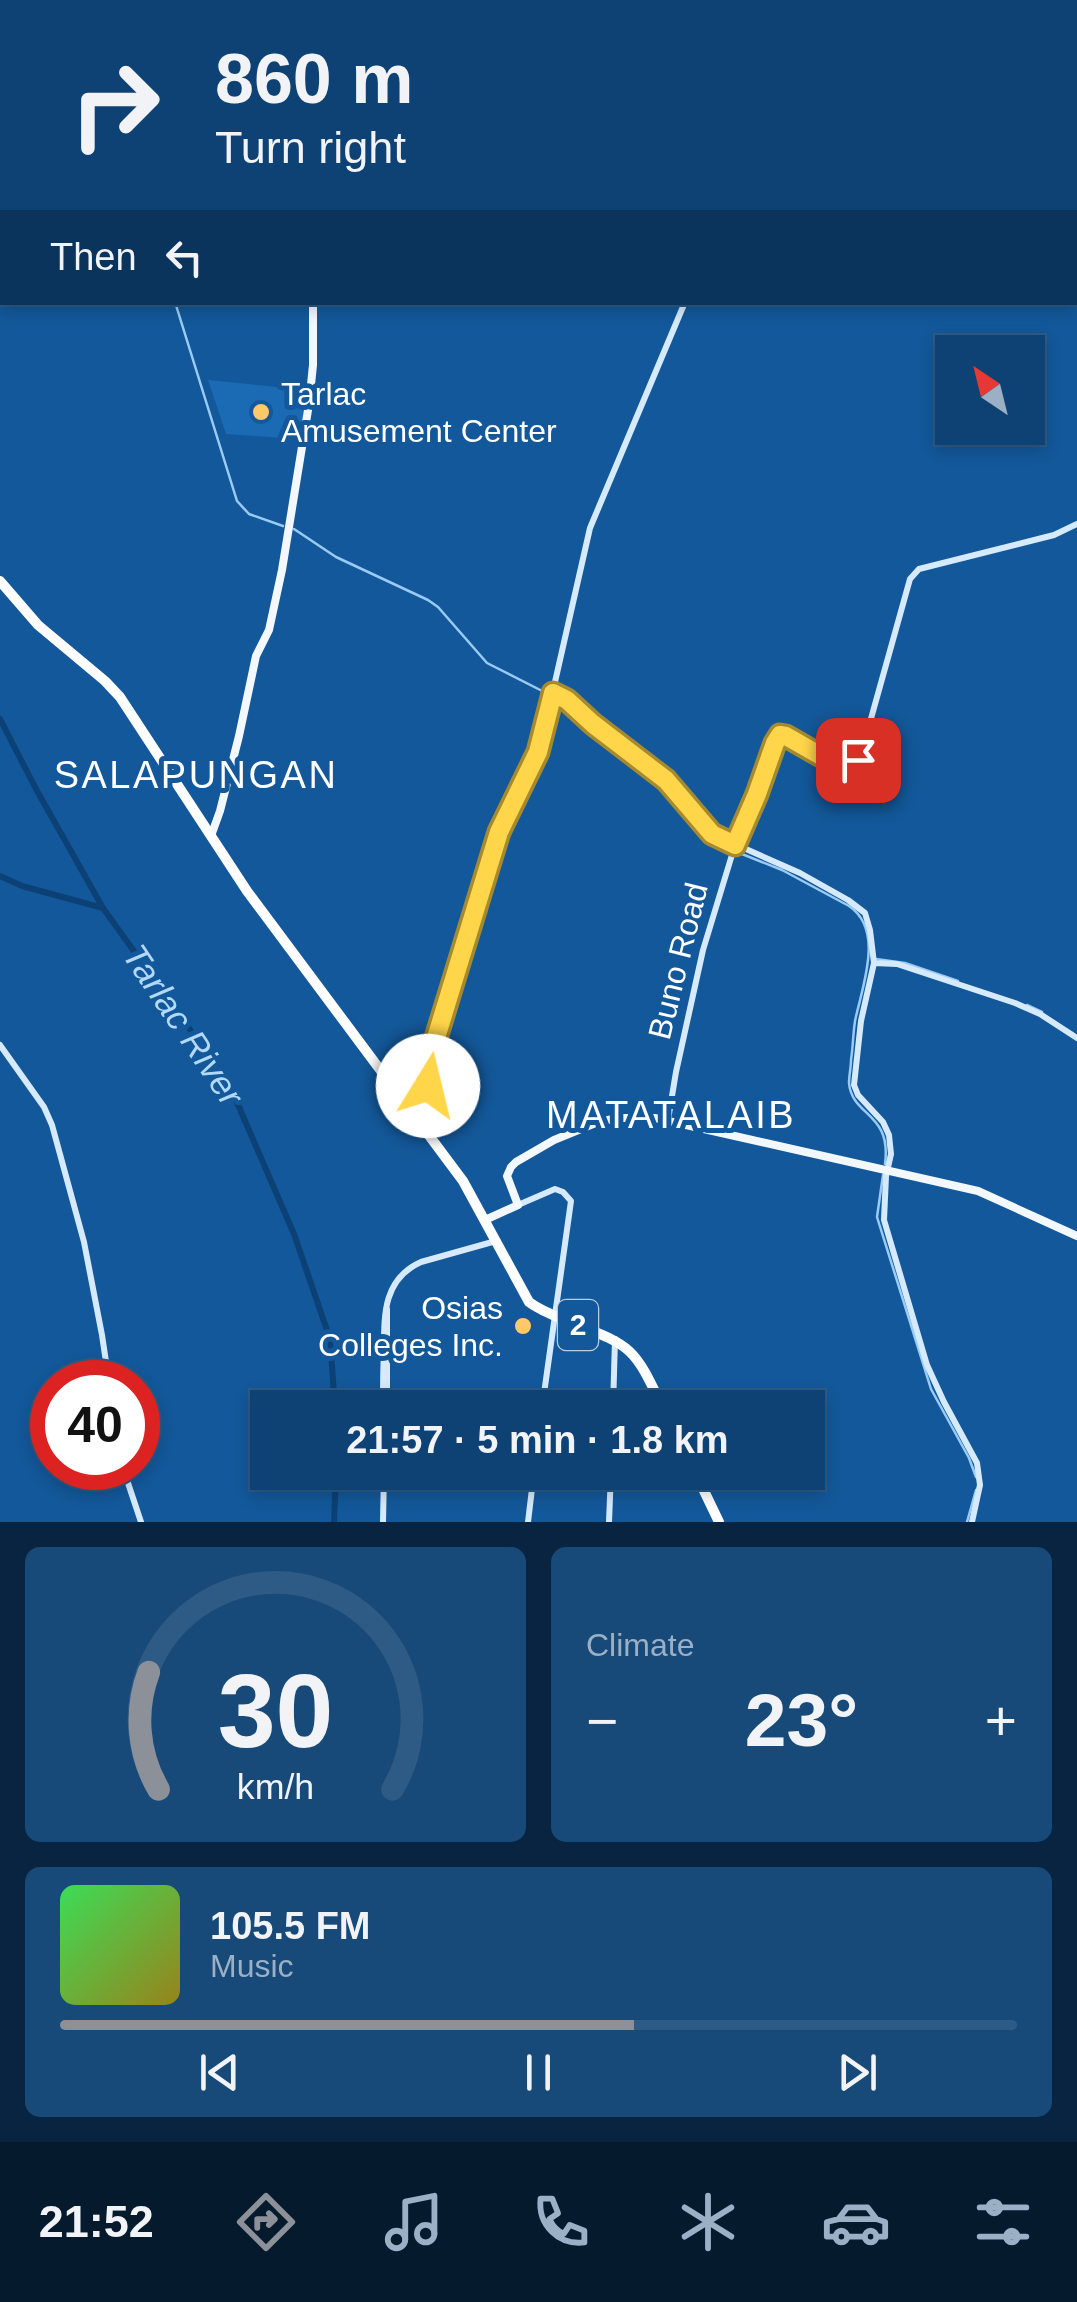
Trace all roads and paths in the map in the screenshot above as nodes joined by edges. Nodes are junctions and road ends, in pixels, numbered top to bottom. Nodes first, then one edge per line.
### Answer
1 (313, 305) edge
2 (683, 305) edge
3 (1077, 524) edge
4 (0, 581) edge
5 (552, 696) junction
6 (211, 836) junction
7 (735, 845) junction
8 (874, 963) junction
9 (1077, 1038) edge
10 (0, 1045) edge
11 (412, 1111) junction
12 (668, 1120) junction
13 (888, 1170) junction
14 (518, 1205) junction
15 (486, 1220) junction
16 (1077, 1236) edge
17 (496, 1240) junction
18 (556, 1316) junction
19 (614, 1339) junction
20 (106, 1360) edge
21 (385, 1390) edge
22 (545, 1390) edge
23 (613, 1390) edge
24 (653, 1390) edge
25 (130, 1490) edge
26 (385, 1490) edge
27 (532, 1490) edge
28 (611, 1490) edge
29 (703, 1490) edge
30 (141, 1522) edge
31 (385, 1522) edge
32 (528, 1522) edge
33 (610, 1522) edge
34 (719, 1522) edge
35 (972, 1522) edge

1 - 6 main road
2 - 5 street
3 - 7 street, Buno Road
4 - 6 highway, 2
5 - 7 street
5 - 11 street
6 - 11 highway, 2
7 - 8 street
7 - 12 street, Buno Road
8 - 9 street
8 - 13 street
10 - 20 street
11 - 15 highway, 2
12 - 13 main road
12 - 14 main road
13 - 16 main road
13 - 35 street
14 - 15 main road
14 - 18 street
15 - 17 highway, 2
17 - 18 highway, 2
17 - 21 street
18 - 19 highway, 2
18 - 22 street
19 - 23 street
19 - 24 highway, 2
25 - 30 street
26 - 31 street
27 - 32 street
28 - 33 street
29 - 34 highway

